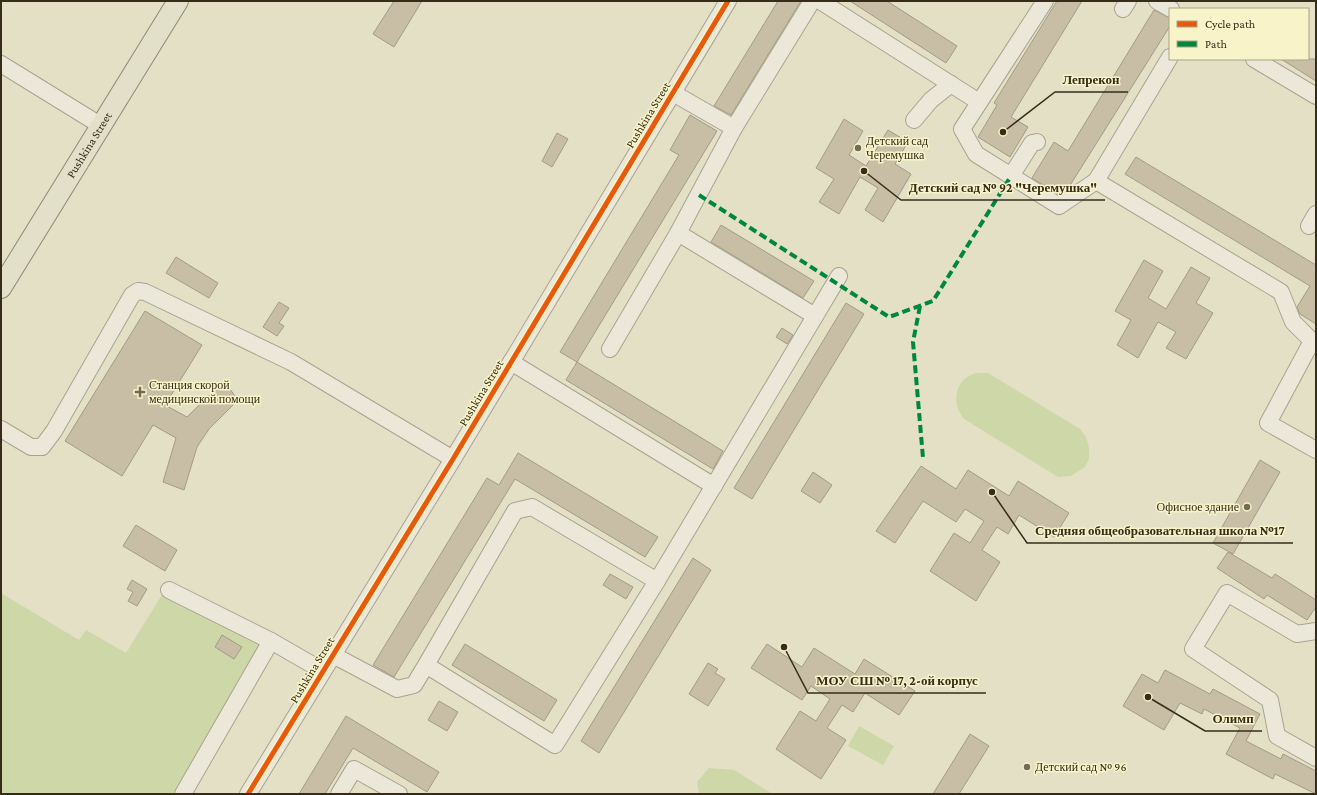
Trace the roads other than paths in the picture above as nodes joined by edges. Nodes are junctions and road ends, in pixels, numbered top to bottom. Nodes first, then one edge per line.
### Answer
1 (178, 1) edge
2 (728, 1) edge
3 (812, 1) edge
4 (820, 1) edge
5 (1044, 1) edge
6 (1157, 1) edge
7 (1169, 8) edge
8 (1169, 59) edge
9 (1256, 60) edge
10 (1, 64) edge
11 (951, 84) junction
12 (673, 92) junction
13 (1316, 96) edge
14 (979, 102) junction
15 (914, 120) dead end
16 (100, 125) junction
17 (734, 128) junction
18 (1037, 142) dead end
19 (1011, 176) junction
20 (1096, 181) junction
21 (678, 233) junction
22 (839, 276) dead end
23 (1, 288) edge
24 (815, 316) junction
25 (610, 349) dead end
26 (511, 362) junction
27 (1, 429) edge
28 (1316, 450) edge
29 (453, 459) junction
30 (714, 486) junction
31 (657, 581) junction
32 (169, 590) dead end
33 (1316, 631) edge
34 (272, 641) junction
35 (333, 654) junction
36 (426, 665) junction
37 (323, 671) junction
38 (1316, 758) edge
39 (183, 794) edge
40 (248, 794) edge
41 (339, 794) edge
42 (399, 794) edge

1 - 16 main road, Pushkina Street
2 - 12 street, Pushkina Street
3 - 17 street
4 - 11 street
5 - 14 street
6 - 7 street
8 - 20 street
9 - 13 street
10 - 16 street
11 - 14 street
11 - 15 street
12 - 17 street
12 - 26 street, Pushkina Street
14 - 19 street
16 - 23 main road, Pushkina Street
17 - 21 street
18 - 19 street
19 - 20 street
20 - 28 street
21 - 24 street
21 - 25 street
22 - 24 street
24 - 30 street
26 - 29 street, Pushkina Street
26 - 30 street
27 - 29 street
29 - 35 street, Pushkina Street
30 - 31 street
31 - 36 street
31 - 36 street
32 - 34 street
33 - 38 street
34 - 37 street
34 - 39 street
35 - 36 street
35 - 37 street, Pushkina Street
37 - 40 street, Pushkina Street
41 - 42 street

